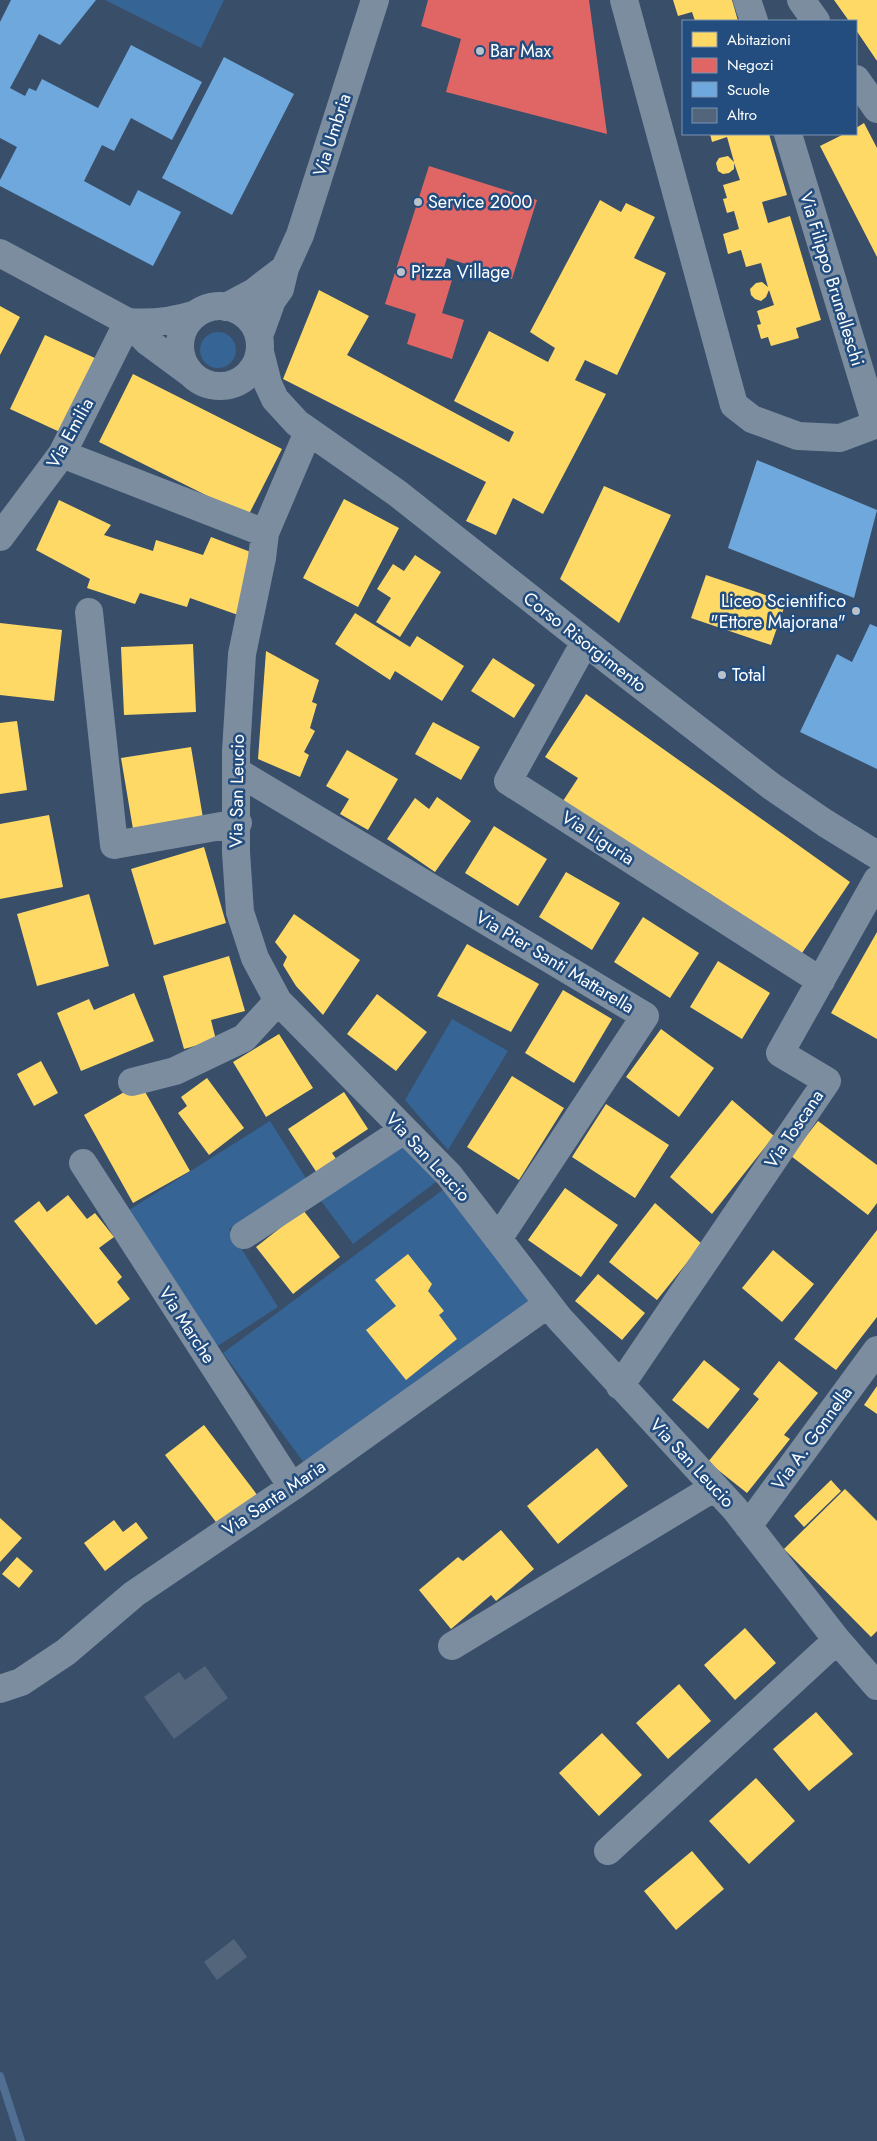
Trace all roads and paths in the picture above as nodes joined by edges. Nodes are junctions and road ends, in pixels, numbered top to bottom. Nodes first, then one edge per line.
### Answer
1 (375, 0) edge
2 (624, 0) edge
3 (747, 0) edge
4 (801, 0) edge
5 (754, 20) edge
6 (815, 20) edge
7 (857, 79) edge
8 (877, 109) edge
9 (788, 135) edge
10 (0, 253) edge
11 (285, 268) junction
12 (226, 307) junction
13 (196, 314) junction
14 (128, 322) junction
15 (259, 344) junction
16 (190, 373) junction
17 (225, 386) junction
18 (877, 424) edge
19 (303, 428) junction
20 (62, 454) junction
21 (264, 533) junction
22 (0, 537) edge
23 (89, 612) dead end
24 (585, 642) junction
25 (236, 771) junction
26 (238, 823) junction
27 (877, 855) edge
28 (877, 880) edge
29 (821, 981) junction
30 (278, 1002) junction
31 (132, 1082) dead end
32 (404, 1130) junction
33 (83, 1163) dead end
34 (244, 1235) dead end
35 (498, 1238) junction
36 (548, 1304) junction
37 (877, 1350) edge
38 (620, 1386) junction
39 (292, 1487) junction
40 (715, 1487) junction
41 (748, 1526) junction
42 (837, 1640) junction
43 (452, 1646) dead end
44 (877, 1686) edge
45 (0, 1689) edge
46 (608, 1851) dead end

1 - 11 street, Via Umbria
2 - 18 street
3 - 5 street
4 - 6 street
7 - 8 street
9 - 18 street, Via Filippo Brunelleschi
10 - 14 street
11 - 12 street, Via Umbria
11 - 15 street, Via Umbria
12 - 13 street
12 - 15 street
13 - 14 street
13 - 16 street
14 - 16 street
14 - 20 street, Via Emilia
15 - 17 street
15 - 19 street, Corso Risorgimento
16 - 17 street
17 - 19 street, Corso Risorgimento
19 - 21 street, Via San Leucio
19 - 24 street, Corso Risorgimento
20 - 21 street
20 - 22 street, Via Emilia
21 - 25 street, Via San Leucio
23 - 26 street
24 - 27 street, Corso Risorgimento
24 - 29 street, Via Liguria
25 - 26 street, Via San Leucio
25 - 35 street, Via Pier Santi Mattarella
26 - 30 street, Via San Leucio
28 - 29 street, Via Toscana
29 - 38 street, Via Toscana
30 - 31 street
30 - 32 street, Via San Leucio
32 - 34 street
32 - 35 street, Via San Leucio
33 - 39 street, Via Marche
35 - 36 street, Via San Leucio
36 - 38 street, Via San Leucio
36 - 39 street, Via Santa Maria
37 - 41 street, Via A. Gonnella
38 - 40 street, Via San Leucio
39 - 45 street, Via Santa Maria
40 - 41 street, Via San Leucio
40 - 43 street
41 - 42 street, Via San Leucio
42 - 44 street, Via San Leucio
42 - 46 street

